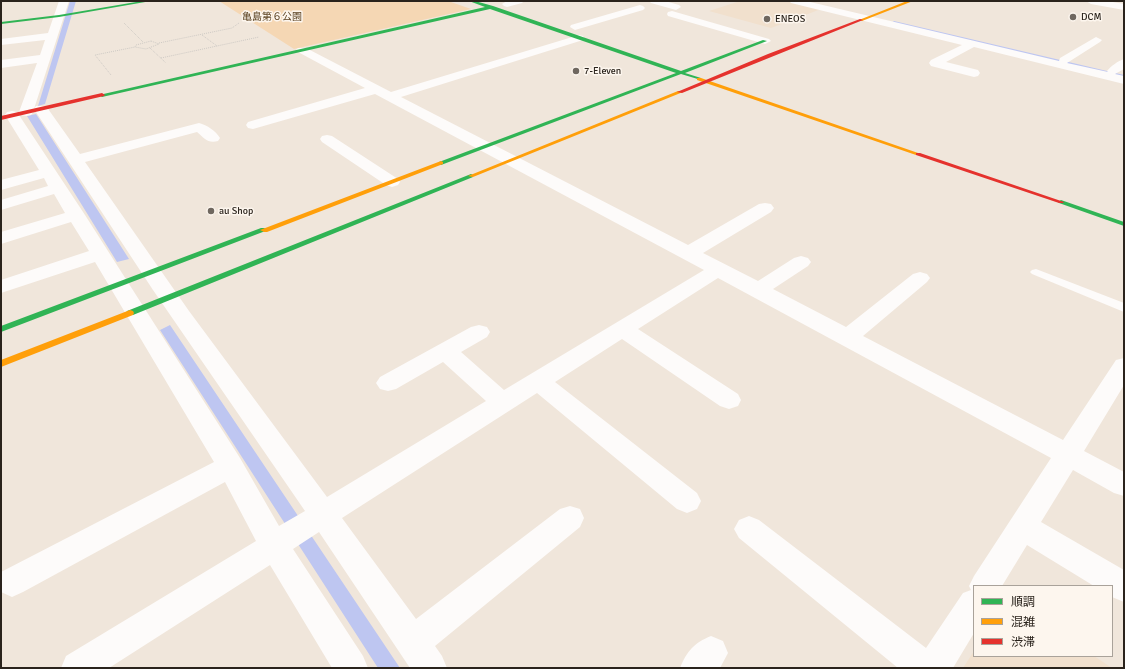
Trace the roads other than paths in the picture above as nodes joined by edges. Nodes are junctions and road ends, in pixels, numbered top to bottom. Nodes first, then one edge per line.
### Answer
1 (64, 1) edge
2 (150, 1) edge
3 (471, 1) edge
4 (519, 1) edge
5 (654, 1) edge
6 (794, 1) edge
7 (818, 1) edge
8 (911, 1) edge
9 (1092, 1) edge
10 (503, 2) edge
11 (1124, 7) edge
12 (490, 8) junction
13 (640, 8) dead end
14 (851, 9) junction
15 (59, 16) junction
16 (872, 17) junction
17 (828, 18) dead end
18 (1, 23) edge
19 (570, 27) junction
20 (590, 32) dead end
21 (53, 36) junction
22 (769, 40) joint
23 (1096, 40) dead end
24 (1, 42) edge
25 (972, 44) junction
26 (746, 49) junction
27 (302, 50) junction
28 (628, 55) junction
29 (770, 55) junction
30 (45, 58) junction
31 (1064, 60) junction
32 (1124, 63) edge
33 (1, 64) edge
34 (697, 67) junction
35 (1118, 72) edge
36 (682, 73) junction
37 (974, 73) dead end
38 (721, 75) junction
39 (748, 75) dead end
40 (734, 79) dead end
41 (1124, 80) edge
42 (707, 81) junction
43 (377, 89) junction
44 (390, 96) junction
45 (620, 96) junction
46 (647, 106) junction
47 (798, 112) junction
48 (20, 114) edge
49 (253, 125) dead end
50 (213, 138) dead end
51 (327, 139) dead end
52 (485, 147) junction
53 (77, 160) junction
54 (510, 160) junction
55 (48, 172) junction
56 (392, 182) junction
57 (1, 186) edge
58 (58, 188) junction
59 (1, 205) edge
60 (765, 208) dead end
61 (76, 215) junction
62 (1124, 224) edge
63 (1, 238) edge
64 (100, 254) junction
65 (687, 254) junction
66 (801, 262) dead end
67 (717, 270) junction
68 (152, 272) junction
69 (1036, 272) dead end
70 (920, 278) dead end
71 (119, 285) junction
72 (1, 287) edge
73 (758, 290) junction
74 (168, 297) junction
75 (1124, 308) edge
76 (134, 310) junction
77 (1, 329) edge
78 (622, 329) junction
79 (479, 332) dead end
80 (847, 338) junction
81 (445, 351) junction
82 (1, 364) edge
83 (1124, 366) edge
84 (539, 382) junction
85 (388, 383) dead end
86 (729, 400) dead end
87 (503, 403) junction
88 (1068, 455) junction
89 (230, 466) junction
90 (1124, 485) edge
91 (687, 501) dead end
92 (318, 518) junction
93 (570, 518) dead end
94 (1023, 527) junction
95 (749, 529) dead end
96 (281, 540) junction
97 (12, 582) dead end
98 (986, 585) edge
99 (1124, 587) edge
100 (973, 606) edge
101 (413, 642) junction
102 (78, 668) edge
103 (351, 668) edge
104 (430, 668) edge
105 (925, 668) edge
106 (934, 668) edge

1 - 15 street
2 - 15 street
3 - 12 street
4 - 10 street
5 - 22 street
6 - 14 street
7 - 14 street
8 - 16 street
9 - 11 street
10 - 12 street
10 - 19 street
12 - 19 street
12 - 27 street
13 - 19 street
14 - 16 street
14 - 17 street
15 - 18 street
15 - 21 street
16 - 25 street
16 - 29 street
16 - 31 street
19 - 20 street
19 - 28 street
19 - 44 street
21 - 24 street
21 - 30 street
22 - 26 street
23 - 31 street
25 - 37 street
25 - 41 street
26 - 34 street
26 - 34 street
27 - 43 street
27 - 48 street
28 - 36 street
28 - 45 street
29 - 38 street
29 - 39 street
30 - 33 street
30 - 48 street
31 - 35 street
32 - 35 street
34 - 36 street
34 - 38 street
36 - 42 street
36 - 45 street
38 - 40 street
38 - 42 street
42 - 46 street
42 - 47 street
43 - 44 street
43 - 49 street
44 - 52 street
45 - 52 street
46 - 47 street
46 - 54 street
47 - 62 street
48 - 53 street
48 - 55 street
50 - 53 street
51 - 56 street
52 - 54 street
52 - 56 street
53 - 68 street
54 - 65 street
54 - 74 street
55 - 57 street
55 - 58 street
56 - 68 street
58 - 59 street
58 - 61 street
60 - 65 street
61 - 63 street
61 - 64 street
64 - 71 street
64 - 72 street
65 - 67 street
66 - 73 street
67 - 73 street
67 - 78 street
68 - 71 street
68 - 74 street
69 - 75 lane
70 - 80 street
71 - 76 street
71 - 77 street
73 - 80 street
74 - 76 street
74 - 92 street
76 - 82 street
76 - 89 street
78 - 84 street
78 - 86 street
79 - 81 street
80 - 88 street
81 - 85 street
81 - 87 street
83 - 88 street
84 - 87 street
84 - 91 street
87 - 92 street
88 - 90 street
88 - 94 street
89 - 96 street
89 - 97 street
92 - 96 street
92 - 101 street
93 - 101 street
94 - 98 street
94 - 99 street
95 - 105 street
96 - 102 street
96 - 103 street
100 - 106 street
101 - 104 street

